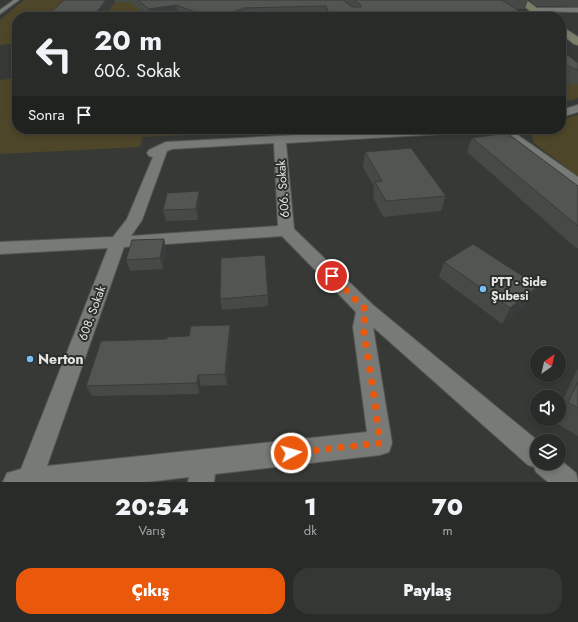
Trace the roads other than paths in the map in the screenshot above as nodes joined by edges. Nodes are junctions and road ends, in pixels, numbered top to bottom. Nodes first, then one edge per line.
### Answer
1 (17, 0) edge
2 (520, 0) edge
3 (532, 8) junction
4 (578, 10) edge
5 (0, 12) edge
6 (537, 12) edge
7 (566, 33) edge
8 (578, 42) edge
9 (566, 46) edge
10 (578, 54) edge
11 (578, 98) edge
12 (566, 102) edge
13 (578, 108) edge
14 (566, 112) edge
15 (387, 134) edge
16 (508, 134) edge
17 (280, 140) junction
18 (578, 183) edge
19 (286, 231) junction
20 (118, 242) junction
21 (0, 248) edge
22 (366, 310) junction
23 (530, 450) edge
24 (553, 470) edge
25 (202, 473) edge
26 (22, 482) edge
27 (567, 482) edge

1 - 5 street
2 - 3 main road
3 - 4 street
3 - 6 main road
7 - 8 main road
9 - 10 main road
11 - 12 street
13 - 14 street
15 - 17 street
16 - 18 street
17 - 19 street, 606. Sokak
17 - 20 street, 608. Sokak
19 - 20 street
19 - 22 street, 606. Sokak
20 - 21 street
20 - 26 street, 608. Sokak
22 - 23 street, 606. Sokak
22 - 25 street
24 - 27 street
25 - 26 street

